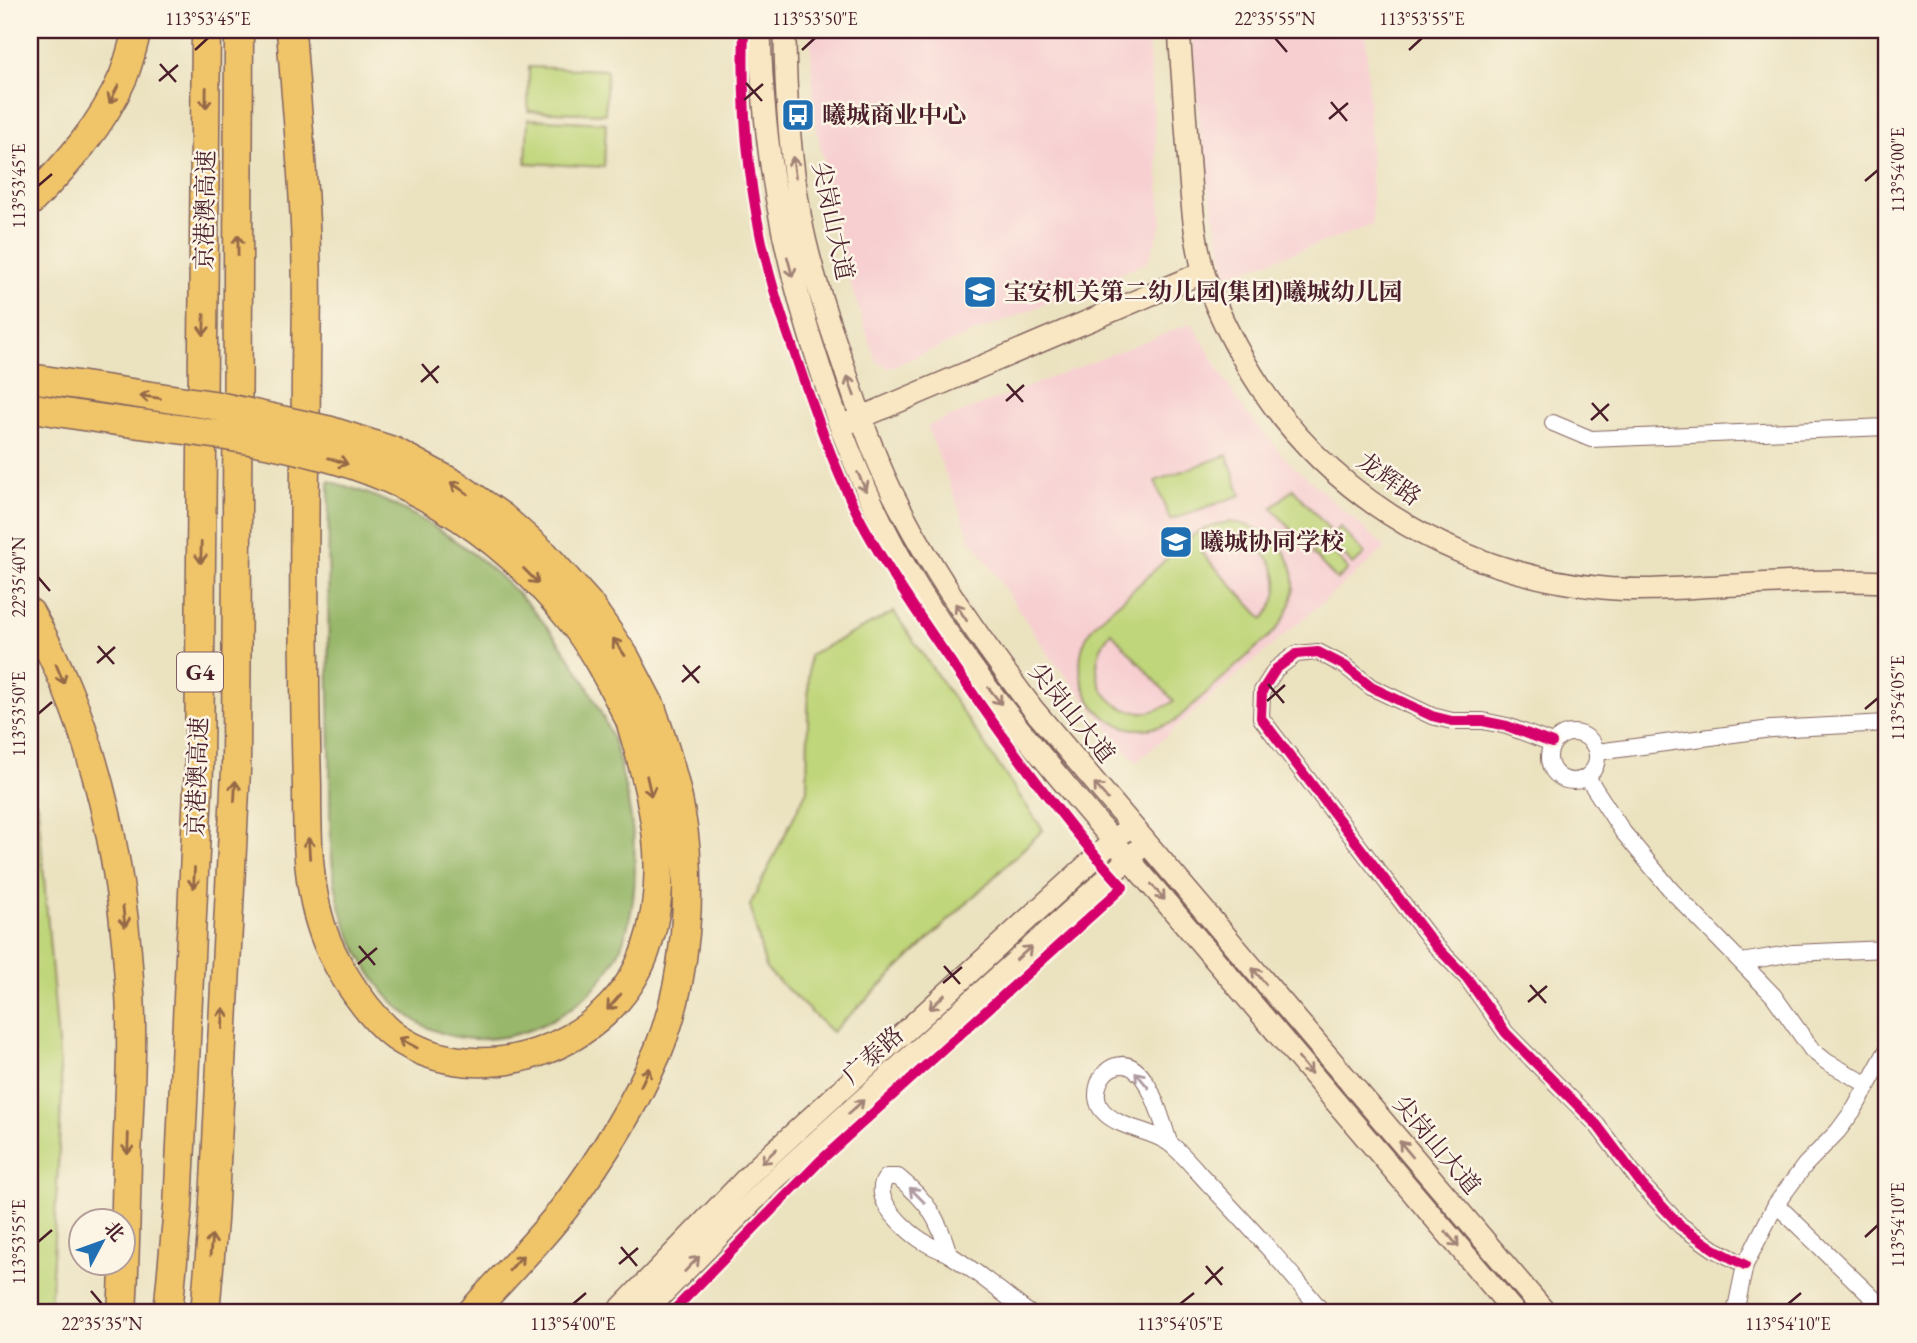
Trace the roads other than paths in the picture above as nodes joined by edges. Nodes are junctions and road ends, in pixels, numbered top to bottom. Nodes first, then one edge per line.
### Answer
1 (137, 30) edge
2 (206, 30) edge
3 (239, 30) edge
4 (291, 30) edge
5 (760, 30) edge
6 (785, 30) edge
7 (1179, 30) edge
8 (30, 202) edge
9 (1204, 272) junction
10 (30, 378) edge
11 (30, 407) edge
12 (861, 417) junction
13 (1553, 424) dead end
14 (839, 426) junction
15 (1887, 427) edge
16 (1887, 582) edge
17 (30, 613) edge
18 (640, 714) junction
19 (1887, 723) edge
20 (1552, 743) junction
21 (1597, 752) junction
22 (1587, 777) junction
23 (1130, 825) junction
24 (1114, 841) junction
25 (1145, 843) junction
26 (1129, 858) junction
27 (1887, 949) edge
28 (1742, 962) junction
29 (1887, 1050) edge
30 (1868, 1085) junction
31 (1169, 1142) junction
32 (1776, 1204) junction
33 (949, 1254) junction
34 (1745, 1265) junction
35 (1887, 1308) edge
36 (122, 1313) edge
37 (169, 1313) edge
38 (205, 1313) edge
39 (471, 1313) edge
40 (616, 1313) edge
41 (644, 1313) edge
42 (1028, 1313) edge
43 (1322, 1313) edge
44 (1515, 1313) edge
45 (1546, 1313) edge
46 (1735, 1313) edge

1 -> 8 highway
2 -> 37 highway, 京港澳高速 / G4
38 -> 3 highway, 京港澳高速 / G4
18 -> 4 highway
5 -> 14 main road, 尖岗山大道
12 -> 6 main road, 尖岗山大道
7 - 9 main road, 龙辉路
9 - 12 main road
9 - 16 main road, 龙辉路
18 -> 10 highway, bridge
11 -> 18 highway, bridge
12 - 14 main road
23 -> 12 main road, 尖岗山大道
13 - 15 street
14 -> 24 main road, 尖岗山大道
17 -> 36 highway
39 -> 18 highway
19 - 21 street
20 - 21 street
20 - 22 street
20 - 34 street
21 - 22 street
22 - 28 street
23 - 24 main road, 广泰路
23 - 25 main road, 尖岗山大道
24 - 26 main road, 尖岗山大道
24 -> 40 main road, 广泰路
25 - 26 main road, 广泰路
45 -> 25 main road, 尖岗山大道
41 -> 26 main road, 广泰路
26 -> 44 main road, 尖岗山大道
27 - 28 street
28 - 30 street
29 - 30 street
30 - 32 street
31 -> 31 street
31 - 43 street
32 - 34 street
32 - 35 street
33 -> 33 street
33 - 42 street
34 - 46 street

